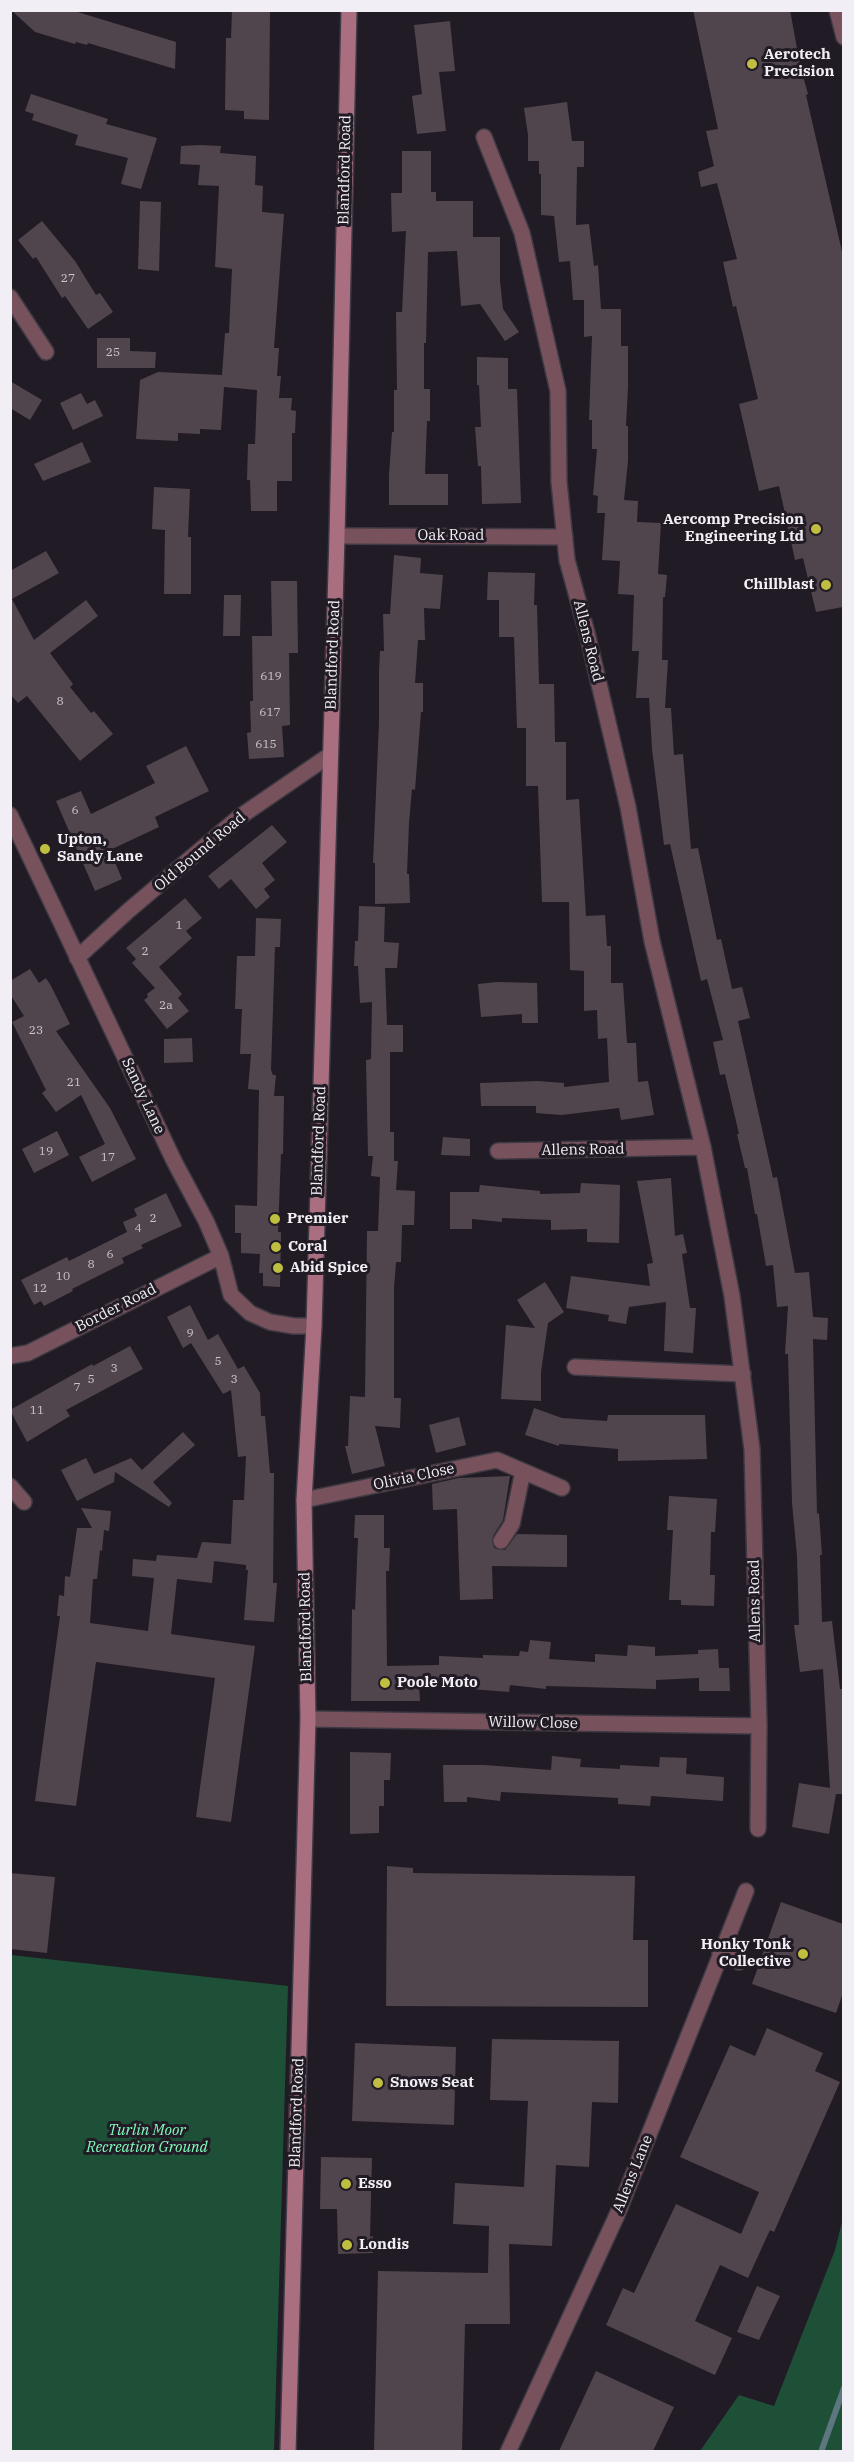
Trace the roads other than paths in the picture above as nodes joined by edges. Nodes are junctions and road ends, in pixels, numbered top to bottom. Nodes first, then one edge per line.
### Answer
1 (349, 10) edge
2 (837, 10) edge
3 (843, 37) edge
4 (483, 137) dead end
5 (10, 297) edge
6 (46, 352) dead end
7 (337, 536) junction
8 (565, 537) junction
9 (330, 756) junction
10 (10, 815) edge
11 (77, 958) junction
12 (703, 1147) junction
13 (498, 1151) dead end
14 (221, 1256) junction
15 (314, 1326) junction
16 (10, 1356) edge
17 (575, 1367) dead end
18 (742, 1374) junction
19 (522, 1471) junction
20 (10, 1486) edge
21 (562, 1488) dead end
22 (304, 1500) junction
23 (24, 1502) dead end
24 (501, 1541) dead end
25 (308, 1719) junction
26 (759, 1726) junction
27 (758, 1829) dead end
28 (746, 1891) dead end
29 (720, 1954) junction
30 (739, 1962) dead end
31 (288, 2451) edge
32 (508, 2451) edge

1 - 7 main road, Blandford Road
2 - 3 street
4 - 8 street, Allens Road
5 - 6 street
7 - 8 street, Oak Road
7 - 9 main road, Blandford Road
8 - 12 street, Allens Road
9 - 11 street, Old Bound Road
9 - 15 main road, Blandford Road
10 - 11 street, Sandy Lane
11 - 14 street, Sandy Lane
12 - 13 street, Allens Road
12 - 18 street, Allens Road
14 - 15 street, Sandy Lane
14 - 16 street, Border Road
15 - 22 main road, Blandford Road
17 - 18 street
18 - 26 street, Allens Road
19 - 21 street, Olivia Close
19 - 22 street, Olivia Close
19 - 24 street
20 - 23 street
22 - 25 main road, Blandford Road
25 - 26 street, Willow Close
25 - 31 main road, Blandford Road
26 - 27 street, Allens Road
28 - 29 street, Allens Lane
29 - 30 street
29 - 32 street, Allens Lane

